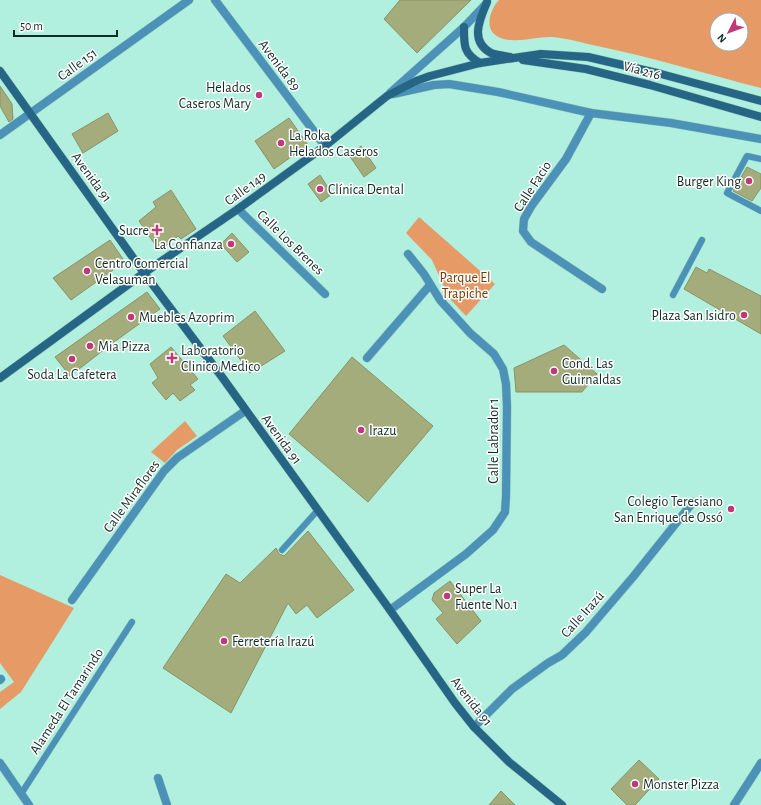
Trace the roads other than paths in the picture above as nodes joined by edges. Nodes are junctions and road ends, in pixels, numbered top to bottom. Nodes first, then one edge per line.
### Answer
1 (189, 0) edge
2 (215, 0) edge
3 (488, 1) edge
4 (464, 27) junction
5 (514, 59) junction
6 (480, 63) junction
7 (0, 71) edge
8 (387, 96) junction
9 (761, 101) edge
10 (591, 113) junction
11 (31, 114) junction
12 (761, 117) edge
13 (0, 135) edge
14 (761, 139) edge
15 (325, 146) junction
16 (761, 159) edge
17 (238, 209) junction
18 (761, 211) edge
19 (702, 240) dead end
20 (408, 254) dead end
21 (144, 273) junction
22 (430, 285) junction
23 (602, 288) dead end
24 (325, 294) dead end
25 (673, 295) dead end
26 (367, 358) dead end
27 (0, 378) edge
28 (246, 411) junction
29 (693, 502) dead end
30 (318, 510) junction
31 (282, 550) dead end
32 (72, 600) dead end
33 (390, 610) junction
34 (132, 622) dead end
35 (474, 727) junction
36 (0, 763) edge
37 (761, 763) edge
38 (158, 778) dead end
39 (21, 794) junction
40 (29, 805) edge
41 (167, 805) edge
42 (562, 805) edge
43 (734, 805) edge

1 - 11 street, Calle 151
2 - 15 street, Avenida 89
3 - 4 street, Calle 149
3 - 5 main road
4 - 6 main road
4 - 8 street, Calle 149
5 - 6 main road, Vía 216
5 - 9 main road, Vía 216
5 - 12 main road, Vía 216
6 - 8 main road, Vía 216
7 - 11 main road, Avenida 91
8 - 10 street
8 - 15 main road, Calle 149
10 - 14 street
10 - 23 street, Calle Facio
11 - 13 street, Calle 151
11 - 21 main road, Avenida 91
15 - 17 main road, Calle 149
16 - 18 lane
17 - 21 main road, Calle 149
17 - 24 street, Calle Los Brenes
19 - 25 lane
20 - 22 street, Calle Labrador 1
21 - 27 main road, Calle 149
21 - 28 main road, Avenida 91
22 - 26 street
22 - 33 street, Calle Labrador 1
28 - 30 main road, Avenida 91
28 - 32 street, Calle Miraflores
29 - 35 street, Calle Irazú
30 - 31 lane
30 - 33 main road, Avenida 91
33 - 35 main road, Avenida 91
34 - 39 lane, Alameda El Tamarindo
35 - 42 main road, Avenida 91
36 - 39 street
37 - 43 street
38 - 41 street
39 - 40 street

